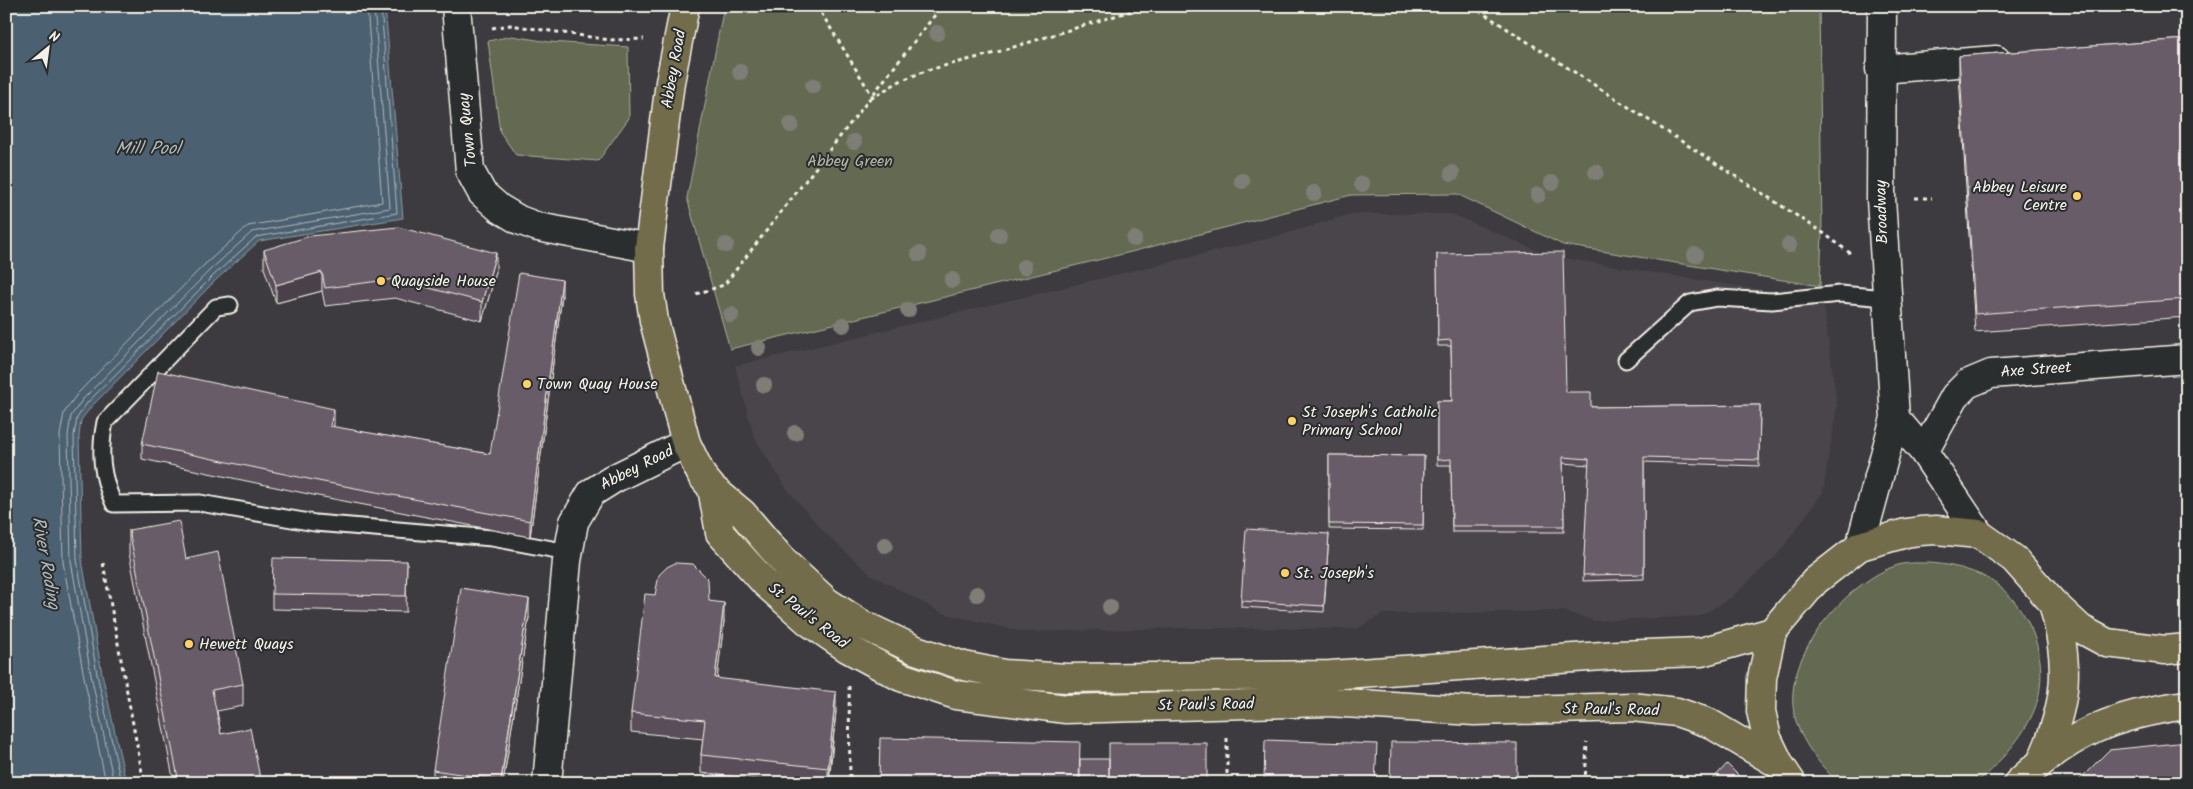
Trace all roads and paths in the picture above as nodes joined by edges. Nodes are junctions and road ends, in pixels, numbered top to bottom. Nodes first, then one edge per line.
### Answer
1 (456, 6) edge
2 (685, 6) edge
3 (817, 6) edge
4 (942, 6) edge
5 (1147, 6) edge
6 (1472, 6) edge
7 (1882, 6) edge
8 (487, 29) dead end
9 (649, 39) dead end
10 (2017, 59) edge
11 (1880, 69) junction
12 (873, 97) junction
13 (1907, 198) dead end
14 (1932, 198) dead end
15 (1852, 246) dead end
16 (649, 248) junction
17 (696, 294) dead end
18 (1886, 298) junction
19 (230, 305) dead end
20 (2187, 359) edge
21 (1626, 360) dead end
22 (1895, 418) junction
23 (686, 444) junction
24 (1924, 452) junction
25 (712, 488) junction
26 (1979, 534) junction
27 (1860, 546) junction
28 (568, 552) junction
29 (103, 563) dead end
30 (2054, 603) junction
31 (1772, 632) junction
32 (2187, 648) edge
33 (849, 683) dead end
34 (2187, 705) edge
35 (1226, 738) dead end
36 (1587, 742) dead end
37 (2042, 760) junction
38 (1786, 774) edge
39 (144, 783) edge
40 (547, 783) edge
41 (850, 783) edge
42 (1227, 783) edge
43 (1585, 783) edge
44 (2018, 783) edge

1 - 16 street, Town Quay
2 - 16 main road, Abbey Road
3 - 12 path
4 - 12 path
5 - 12 path
6 - 15 path
7 - 11 street, Broadway
8 - 9 path
10 - 11 street
11 - 18 street, Broadway
12 - 17 path
13 - 14 path
16 - 23 main road, Abbey Road
18 - 21 lane
18 - 22 street, Broadway
19 - 28 lane
20 - 24 street, Axe Street
22 - 24 street
22 - 27 street, Broadway
23 - 25 main road, St Paul's Road
23 - 28 street, Abbey Road
24 - 26 street
25 - 31 main road, St Paul's Road
25 - 38 main road, St Paul's Road
26 - 27 main road, St Paul's Road
26 - 30 main road
27 - 31 main road, St Paul's Road
28 - 40 street, Abbey Road
29 - 39 path
30 - 32 main road
30 - 37 main road
31 - 38 main road, St Paul's Road
33 - 41 path
34 - 37 main road
35 - 42 path
36 - 43 path
37 - 44 main road

